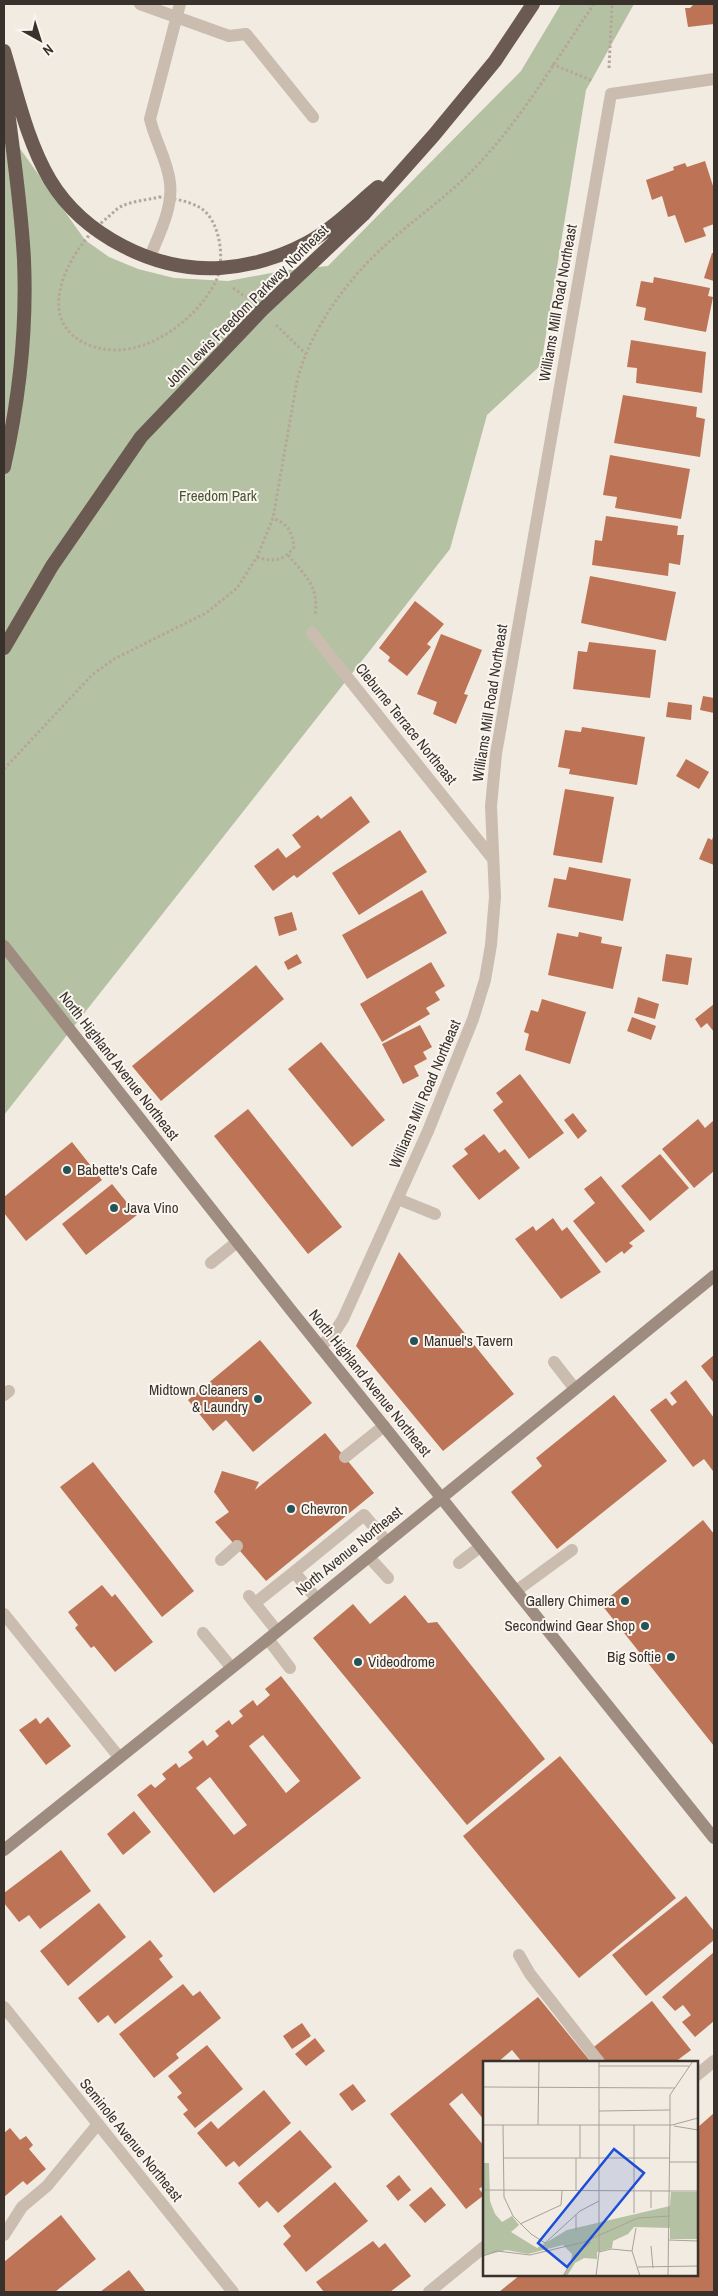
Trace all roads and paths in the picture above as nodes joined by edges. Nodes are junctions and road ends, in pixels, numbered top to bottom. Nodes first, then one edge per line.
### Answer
1 (140, 4) edge
2 (180, 4) edge
3 (533, 4) edge
4 (594, 4) edge
5 (612, 4) edge
6 (175, 18) junction
7 (4, 52) edge
8 (552, 64) junction
9 (610, 68) dead end
10 (4, 79) edge
11 (714, 79) edge
12 (592, 81) dead end
13 (313, 117) dead end
14 (416, 155) junction
15 (150, 258) junction
16 (4, 467) edge
17 (273, 518) junction
18 (288, 556) junction
19 (257, 557) junction
20 (312, 633) joint
21 (4, 648) edge
22 (4, 770) edge
23 (493, 859) junction
24 (4, 946) edge
25 (398, 1199) junction
26 (435, 1214) dead end
27 (237, 1242) junction
28 (211, 1263) dead end
29 (714, 1276) edge
30 (320, 1347) junction
31 (554, 1362) dead end
32 (575, 1389) junction
33 (384, 1426) junction
34 (345, 1457) dead end
35 (441, 1497) junction
36 (387, 1542) junction
37 (237, 1546) dead end
38 (480, 1547) junction
39 (572, 1550) dead end
40 (369, 1557) junction
41 (221, 1560) dead end
42 (459, 1564) dead end
43 (294, 1572) junction
44 (388, 1578) dead end
45 (516, 1590) junction
46 (317, 1599) junction
47 (4, 1614) edge
48 (203, 1633) dead end
49 (272, 1635) junction
50 (230, 1667) junction
51 (290, 1668) dead end
52 (119, 1758) junction
53 (714, 1838) edge
54 (4, 1850) edge
55 (520, 1954) dead end
56 (4, 2007) edge
57 (714, 2060) edge
58 (598, 2061) edge
59 (698, 2074) edge
60 (98, 2124) junction
61 (4, 2235) edge
62 (483, 2249) edge
63 (233, 2292) edge
64 (432, 2292) edge

1 - 6 street
2 - 6 street
3 - 14 highway, John Lewis Freedom Parkway Northeast
4 - 8 path
5 - 9 path
6 - 13 street
6 - 15 street
7 - 15 highway
8 - 12 path
8 - 17 path
10 - 16 highway
11 - 23 street, Williams Mill Road Northeast
14 - 15 highway
14 - 21 highway, John Lewis Freedom Parkway Northeast
17 - 18 path
17 - 19 path
18 - 19 path
18 - 20 path
19 - 22 path
20 - 23 street, Cleburne Terrace Northeast
23 - 25 street, Williams Mill Road Northeast
24 - 27 main road, North Highland Avenue Northeast
25 - 26 street
25 - 30 street, Williams Mill Road Northeast
27 - 28 street
27 - 30 main road, North Highland Avenue Northeast
29 - 32 main road, North Avenue Northeast
30 - 33 main road, North Highland Avenue Northeast
31 - 32 street
32 - 35 main road, North Avenue Northeast
33 - 34 street
33 - 35 main road, North Highland Avenue Northeast
35 - 36 main road, North Avenue Northeast
35 - 38 main road, North Highland Avenue Northeast
36 - 40 main road, North Avenue Northeast
36 - 43 street
37 - 41 street
38 - 42 street
38 - 45 main road, North Highland Avenue Northeast
39 - 45 street
40 - 44 street
40 - 46 main road, North Avenue Northeast
43 - 46 street
43 - 49 street
45 - 53 main road, North Highland Avenue Northeast
46 - 49 main road, North Avenue Northeast
47 - 52 street
48 - 50 street
49 - 50 main road, North Avenue Northeast
49 - 51 street
50 - 52 main road, North Avenue Northeast
52 - 54 main road, North Avenue Northeast
55 - 58 street
56 - 60 street, Seminole Avenue Northeast
57 - 59 street
60 - 61 street
60 - 63 street, Seminole Avenue Northeast
62 - 64 street

